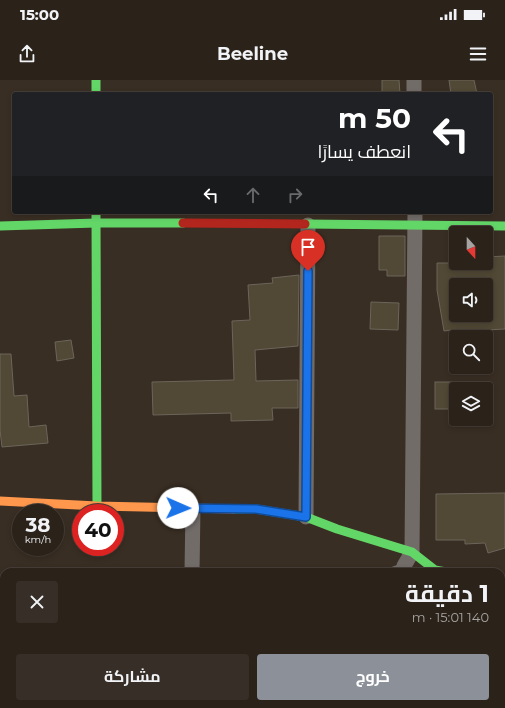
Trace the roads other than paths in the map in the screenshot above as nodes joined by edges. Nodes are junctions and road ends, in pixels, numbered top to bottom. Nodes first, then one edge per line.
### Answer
1 (96, 80) edge
2 (414, 80) edge
3 (96, 92) edge
4 (414, 92) edge
5 (96, 214) edge
6 (415, 218) edge
7 (96, 223) junction
8 (308, 225) junction
9 (0, 226) edge
10 (505, 226) edge
11 (0, 501) edge
12 (97, 504) edge
13 (72, 505) edge
14 (124, 507) edge
15 (193, 508) junction
16 (306, 517) junction
17 (412, 552) junction
18 (192, 568) edge
19 (404, 568) edge
20 (432, 568) edge

1 - 3 street
2 - 4 street
5 - 7 street
6 - 8 street
6 - 10 street
6 - 17 street
7 - 8 street
7 - 9 street
7 - 12 street
8 - 16 street
11 - 13 street
14 - 15 street
15 - 16 street
15 - 18 street
16 - 17 street
17 - 19 street
17 - 20 street

